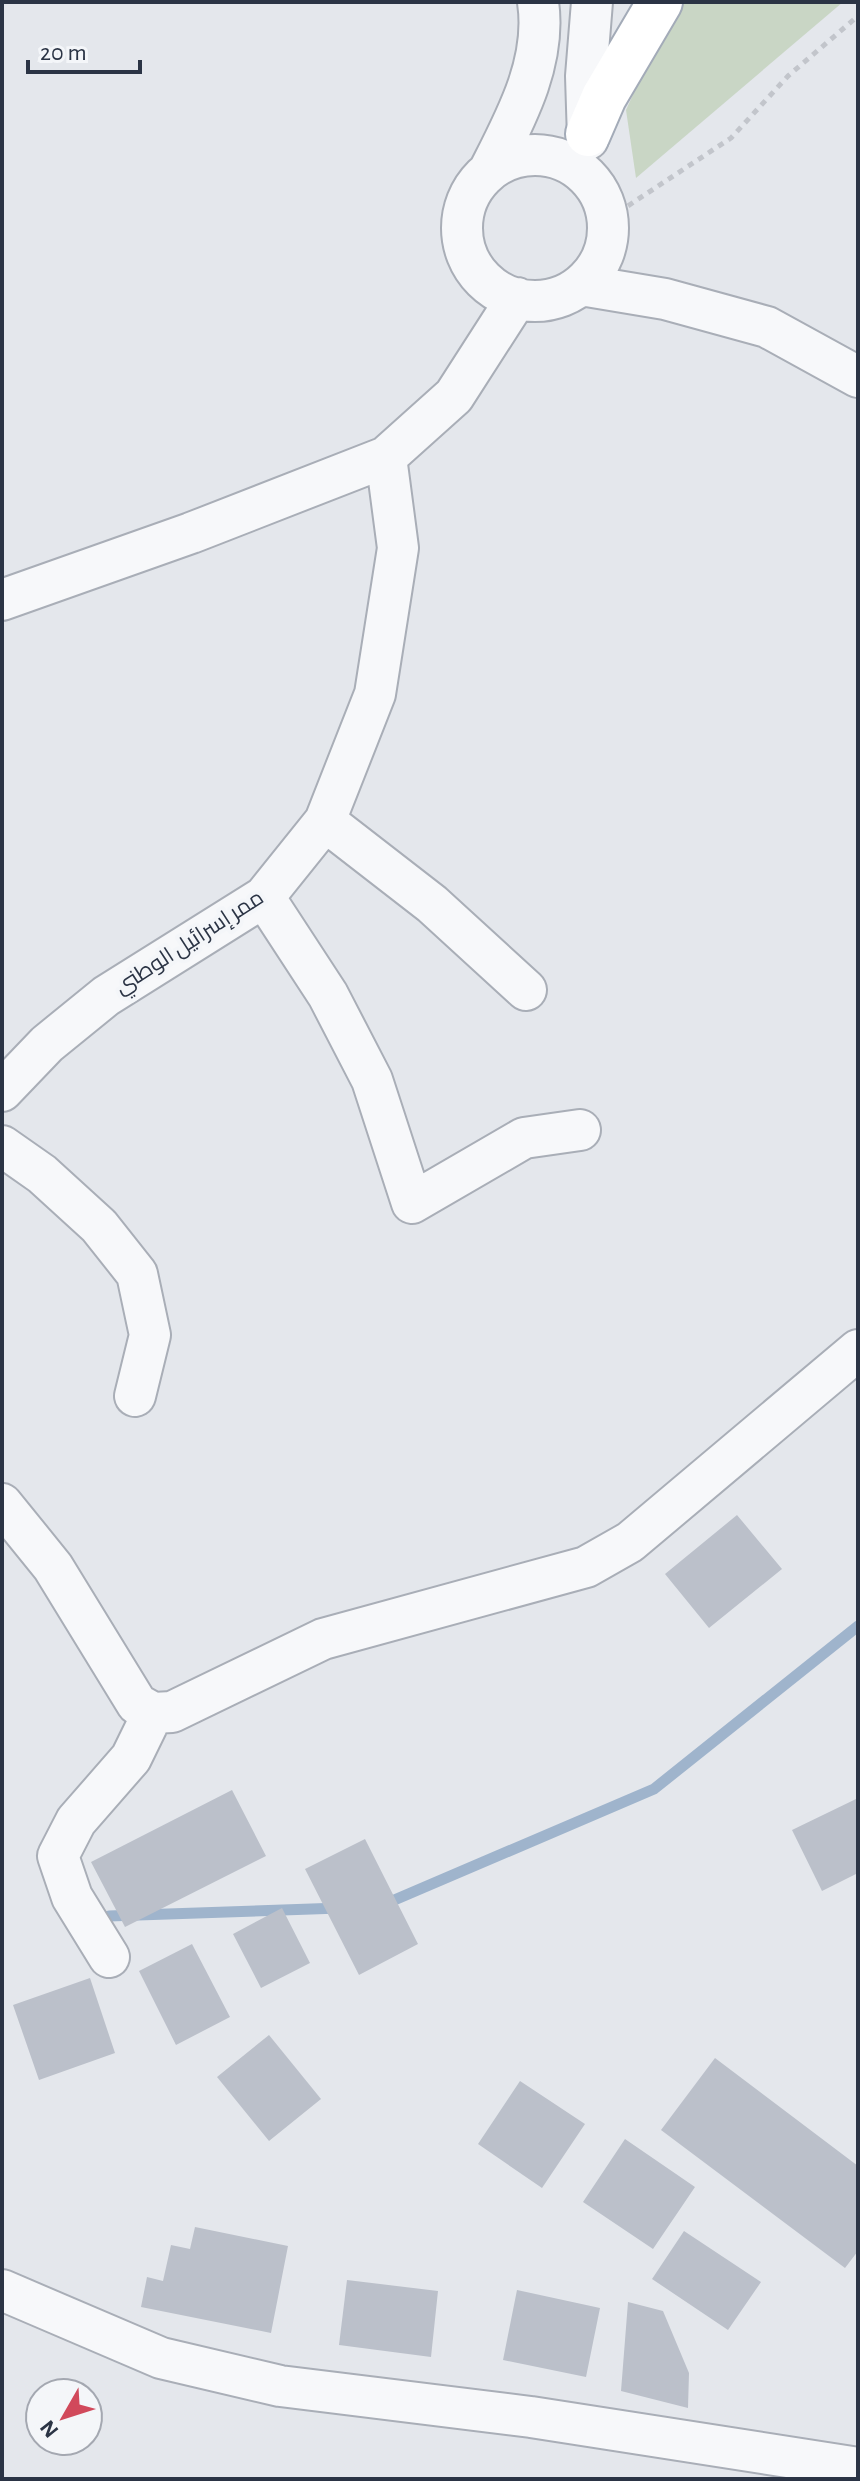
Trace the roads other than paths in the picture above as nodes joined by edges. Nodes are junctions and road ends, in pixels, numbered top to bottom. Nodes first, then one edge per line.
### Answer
1 (538, 2) edge
2 (592, 2) edge
3 (660, 2) edge
4 (588, 134) junction
5 (489, 171) junction
6 (590, 179) junction
7 (581, 285) junction
8 (517, 298) junction
9 (858, 377) edge
10 (386, 457) junction
11 (2, 600) edge
12 (325, 821) junction
13 (264, 897) junction
14 (526, 990) dead end
15 (2, 1091) edge
16 (580, 1130) dead end
17 (2, 1146) edge
18 (858, 1350) edge
19 (135, 1396) dead end
20 (2, 1504) edge
21 (153, 1713) junction
22 (109, 1957) dead end
23 (2, 2290) edge
24 (858, 2468) edge

1 - 5 street
2 - 4 street
3 - 4 main road
4 - 6 street
5 - 6 street
5 - 8 street
6 - 7 street
7 - 8 street
7 - 9 street
8 - 10 street
10 - 11 street
10 - 12 street, ممر إسرائيل الوطني
12 - 13 street, ممر إسرائيل الوطني
12 - 14 street
13 - 15 street, ممر إسرائيل الوطني
13 - 16 street
17 - 19 street
18 - 21 street
20 - 21 street
21 - 22 street
23 - 24 street

